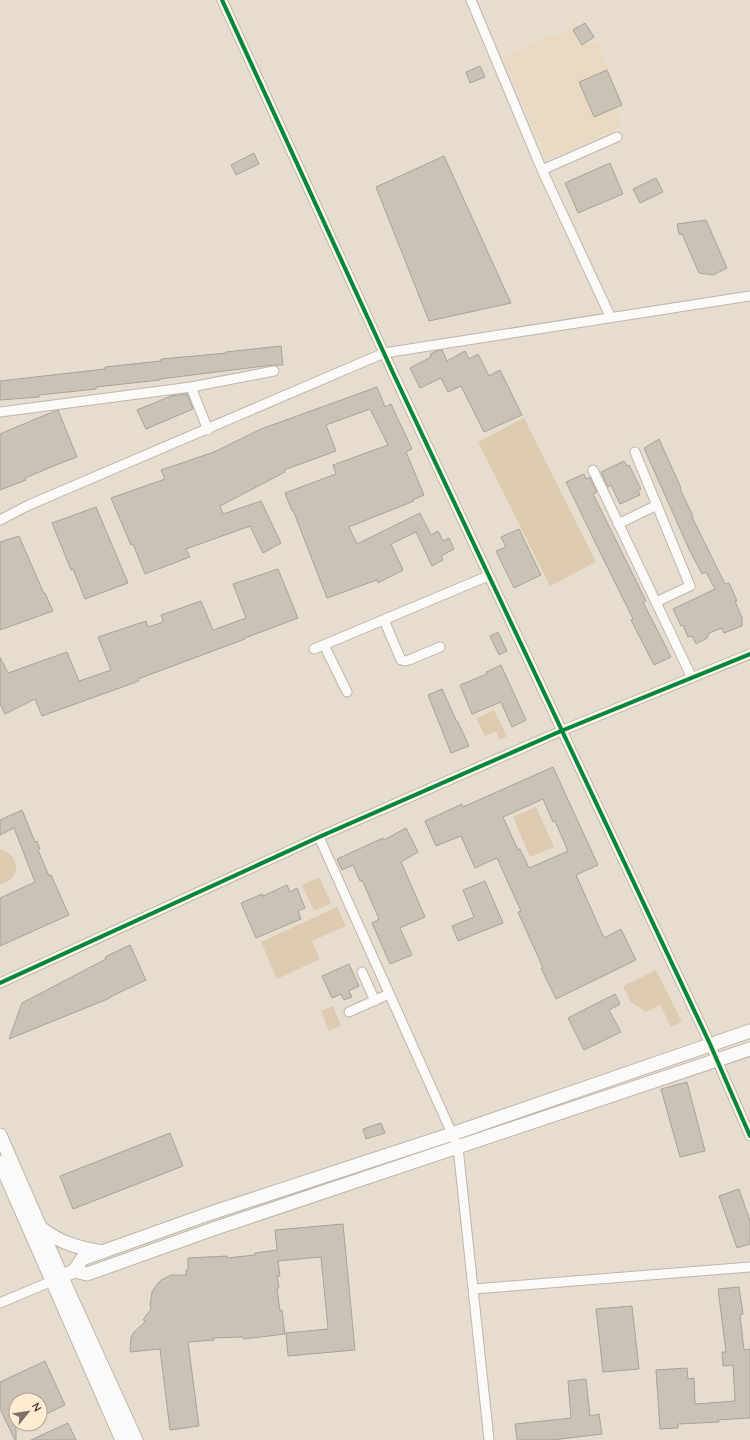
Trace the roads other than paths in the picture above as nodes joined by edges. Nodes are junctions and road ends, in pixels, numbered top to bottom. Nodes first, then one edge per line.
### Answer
1 (222, 0) edge
2 (471, 0) edge
3 (617, 137) dead end
4 (542, 170) junction
5 (750, 296) edge
6 (612, 318) junction
7 (384, 353) junction
8 (274, 371) dead end
9 (191, 388) junction
10 (0, 412) edge
11 (208, 430) junction
12 (635, 452) dead end
13 (593, 470) dead end
14 (656, 505) junction
15 (0, 520) edge
16 (618, 524) junction
17 (488, 576) junction
18 (656, 602) junction
19 (384, 620) junction
20 (324, 645) junction
21 (440, 647) dead end
22 (314, 649) dead end
23 (750, 654) edge
24 (692, 678) junction
25 (347, 692) dead end
26 (562, 731) junction
27 (319, 837) junction
28 (362, 972) dead end
29 (0, 983) edge
30 (389, 994) junction
31 (375, 1001) junction
32 (349, 1012) dead end
33 (750, 1031) edge
34 (710, 1044) junction
35 (750, 1049) edge
36 (717, 1060) junction
37 (452, 1134) junction
38 (0, 1135) edge
39 (750, 1136) edge
40 (458, 1146) junction
41 (0, 1162) edge
42 (41, 1227) junction
43 (104, 1252) junction
44 (750, 1267) edge
45 (62, 1276) junction
46 (474, 1289) junction
47 (0, 1303) edge
48 (122, 1440) edge
49 (136, 1440) edge
50 (489, 1440) edge

1 - 7 street
2 - 4 street
3 - 4 street
4 - 6 street
5 - 6 street
6 - 7 street
7 - 11 street
7 - 17 street
8 - 9 street
9 - 10 street
9 - 11 street
11 - 15 street
12 - 14 street
13 - 16 street
14 - 16 street
14 - 18 street
16 - 18 street
17 - 19 street
17 - 26 street
18 - 24 street
19 - 20 street
19 - 21 street
20 - 22 street
20 - 25 street
23 - 24 street
24 - 26 street
26 - 27 street
26 - 34 street
27 - 29 street
27 - 30 street
28 - 31 street
30 - 31 street
30 - 37 street
31 - 32 street
33 - 34 street
34 - 36 street
34 - 37 street
35 - 36 street
36 - 39 street
36 - 40 street
37 - 40 street
37 - 43 street
38 - 42 street
40 - 45 street
40 - 46 street
41 - 45 street
42 - 43 street
42 - 45 street
43 - 45 street
44 - 46 street
45 - 47 street
45 - 48 street
45 - 49 street
46 - 50 street

